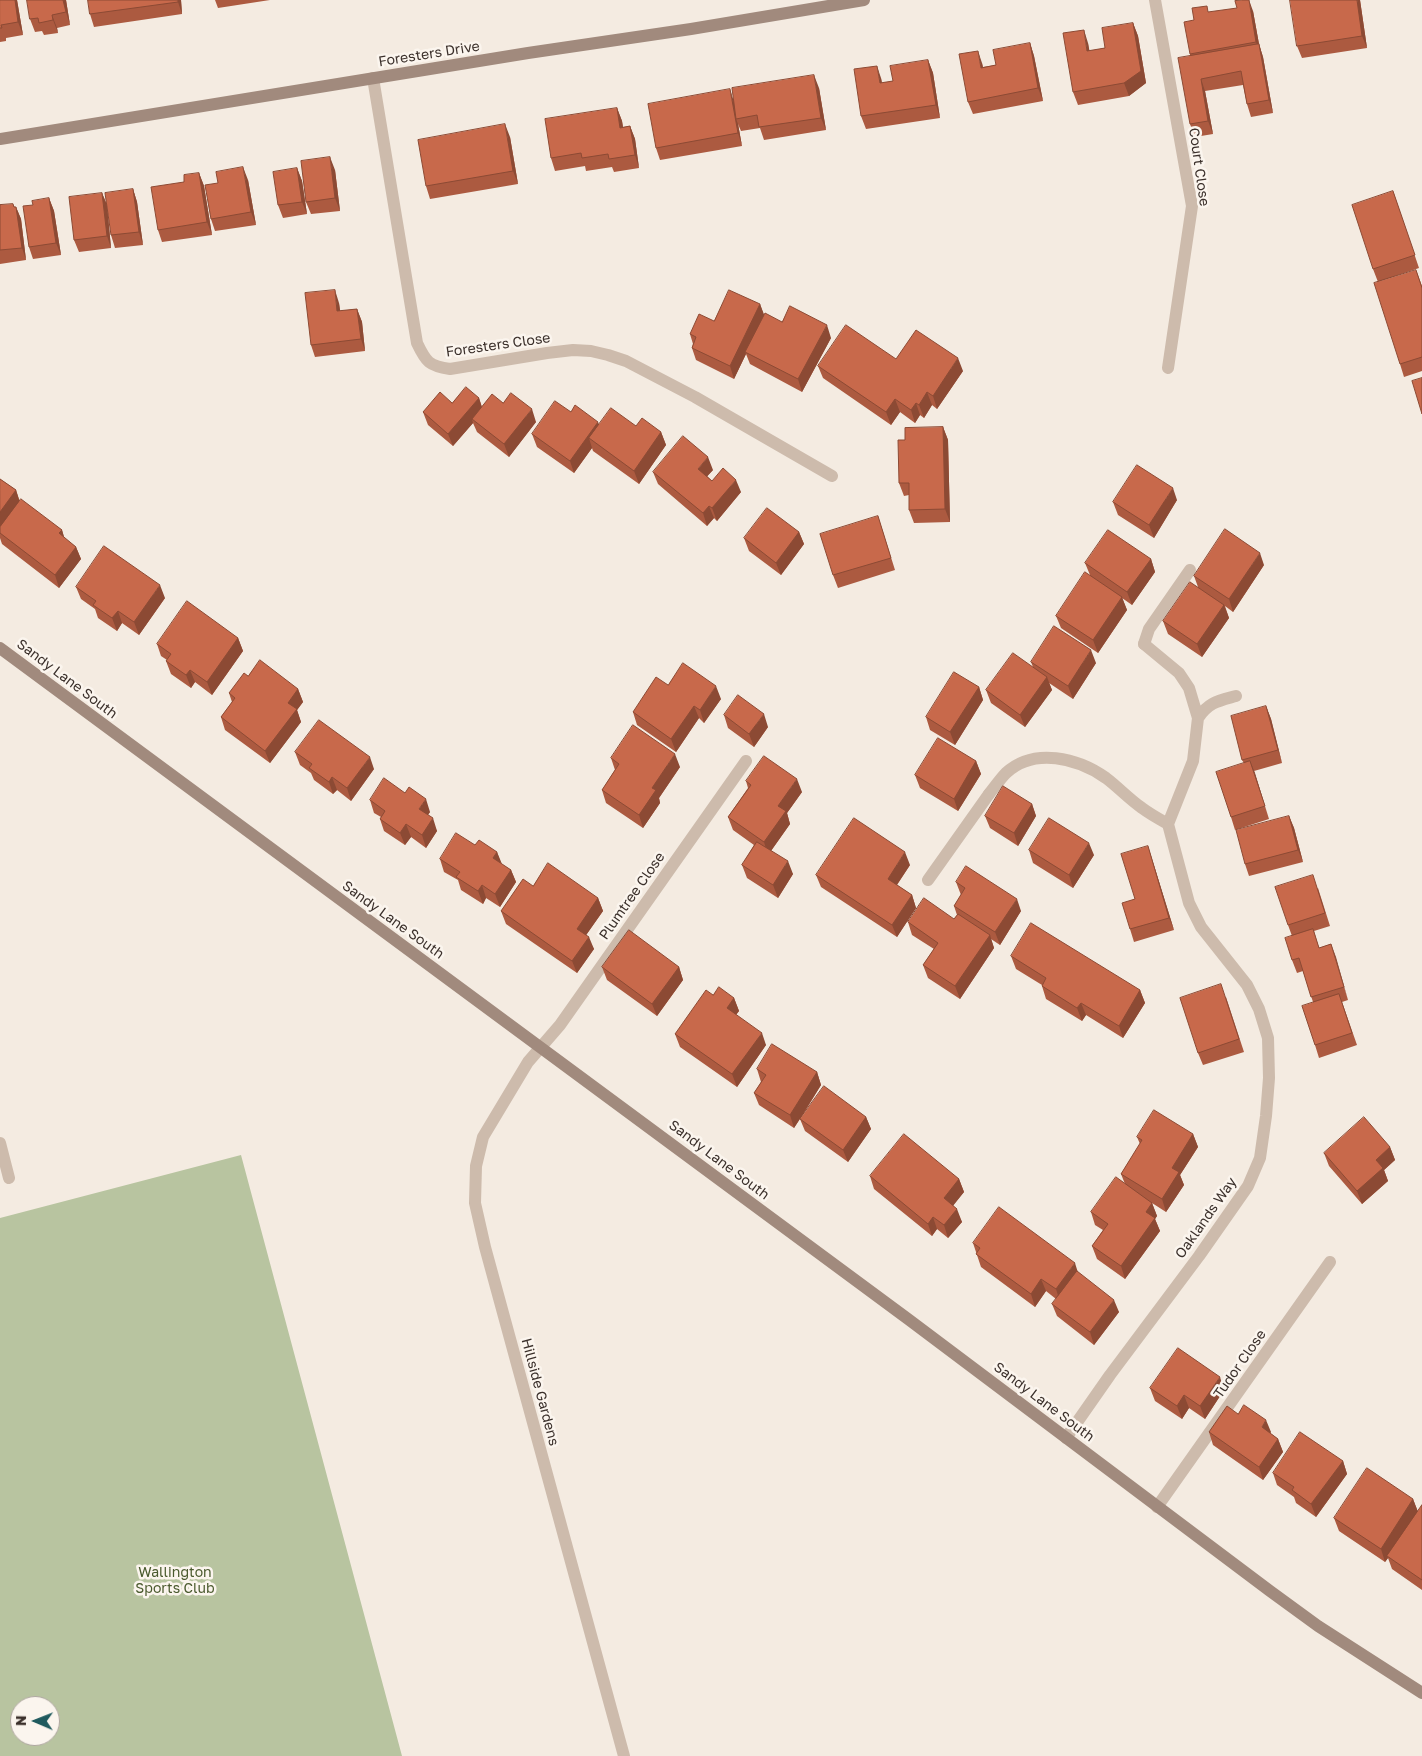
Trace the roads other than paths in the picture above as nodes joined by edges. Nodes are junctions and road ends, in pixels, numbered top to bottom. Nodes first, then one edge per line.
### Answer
1 (864, 0) edge
2 (1156, 0) edge
3 (373, 78) junction
4 (0, 139) edge
5 (1168, 368) dead end
6 (832, 476) dead end
7 (1190, 570) dead end
8 (0, 648) edge
9 (1236, 696) dead end
10 (1198, 718) junction
11 (746, 761) dead end
12 (1168, 824) junction
13 (928, 880) dead end
14 (540, 1046) junction
15 (0, 1143) edge
16 (9, 1178) dead end
17 (1330, 1262) dead end
18 (1066, 1438) junction
19 (1158, 1507) junction
20 (1422, 1693) edge
21 (624, 1756) edge

1 - 3 street, Foresters Drive
2 - 5 street, Court Close
3 - 4 street, Foresters Drive
3 - 6 street, Foresters Close
7 - 10 street
8 - 14 street, Sandy Lane South
9 - 10 street
10 - 12 street
11 - 14 street, Plumtree Close
12 - 13 street
12 - 18 street, Oaklands Way
14 - 18 street, Sandy Lane South
14 - 21 street, Hillside Gardens
15 - 16 street
17 - 19 street, Tudor Close
18 - 19 street, Sandy Lane South
19 - 20 street, Sandy Lane South

